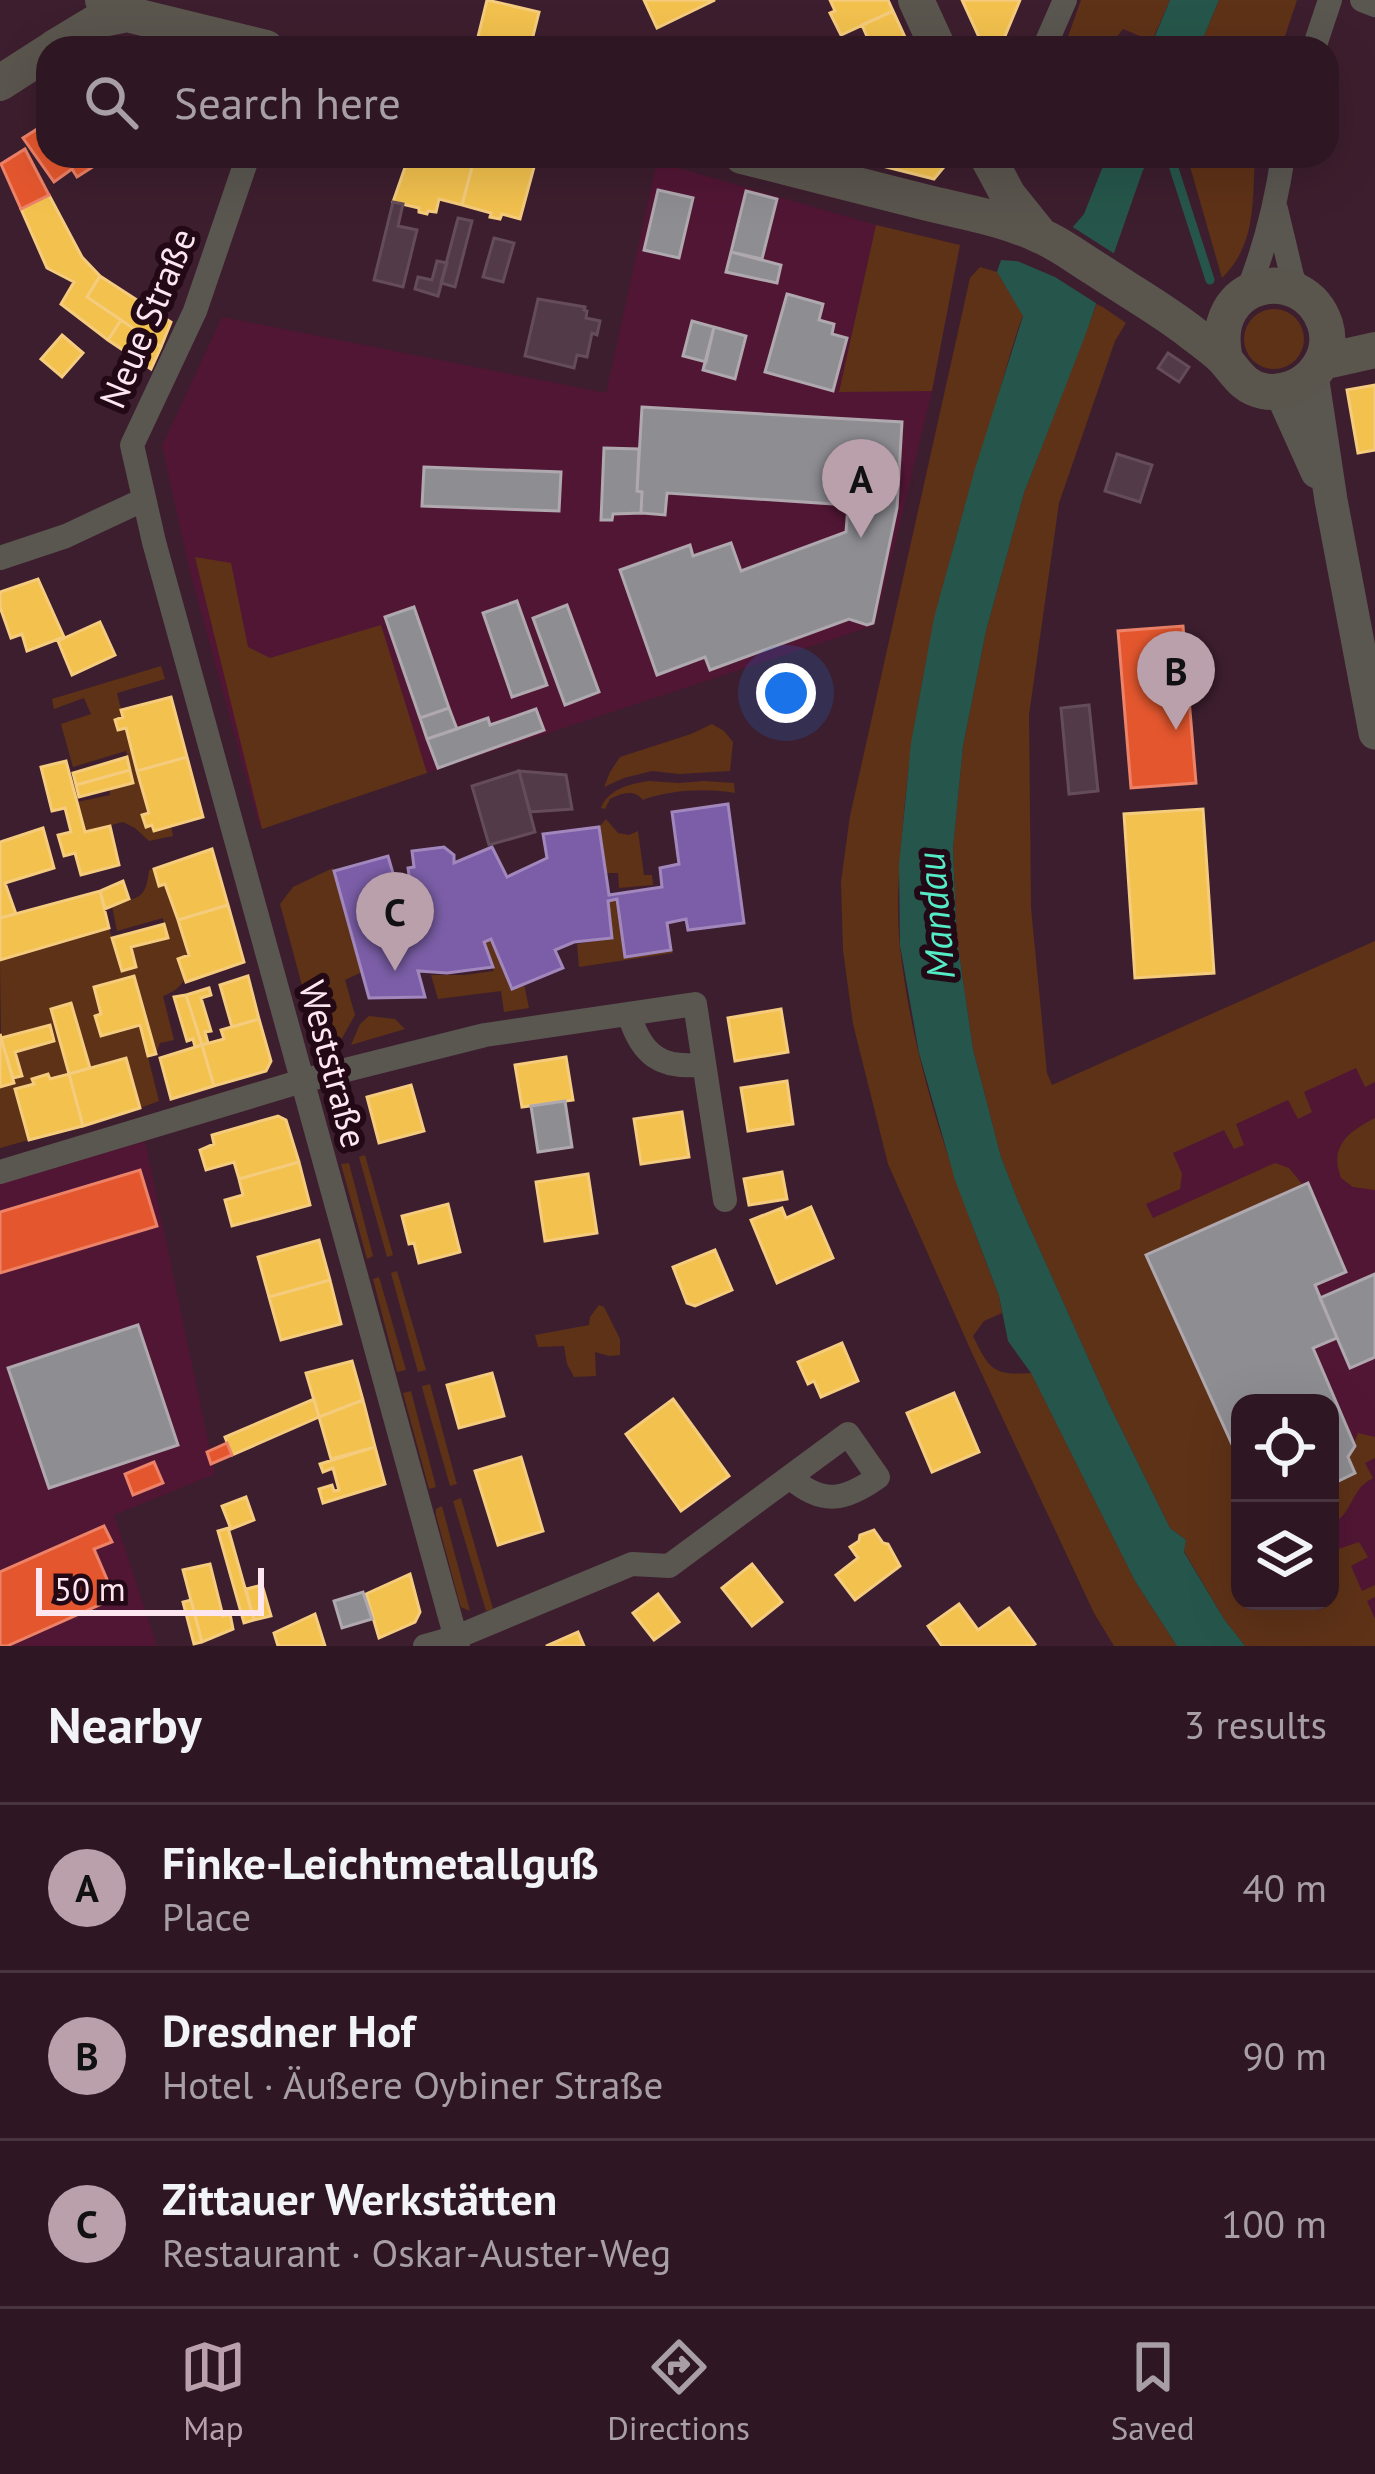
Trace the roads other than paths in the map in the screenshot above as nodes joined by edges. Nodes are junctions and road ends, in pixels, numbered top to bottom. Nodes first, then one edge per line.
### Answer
1 (916, 0) edge
2 (1065, 0) edge
3 (1330, 0) edge
4 (1362, 0) edge
5 (1375, 5) edge
6 (115, 7) edge
7 (74, 36) edge
8 (222, 36) edge
9 (932, 36) edge
10 (1049, 36) edge
11 (1318, 36) edge
12 (36, 60) edge
13 (0, 83) edge
14 (244, 168) edge
15 (875, 168) edge
16 (1281, 168) edge
17 (996, 179) edge
18 (1275, 206) junction
19 (1299, 292) junction
20 (1239, 300) junction
21 (1169, 315) junction
22 (1325, 325) junction
23 (1375, 339) edge
24 (1375, 350) edge
25 (1225, 359) junction
26 (1305, 376) junction
27 (143, 500) junction
28 (0, 558) edge
29 (1375, 733) edge
30 (629, 1014) junction
31 (704, 1064) junction
32 (302, 1081) junction
33 (0, 1172) edge
34 (725, 1200) dead end
35 (791, 1478) dead end
36 (456, 1642) edge
37 (425, 1646) edge

1 - 9 main road
2 - 10 street
3 - 11 street
4 - 5 street
6 - 7 main road
6 - 8 main road
12 - 13 main road
14 - 27 street, Neue Straße
15 - 17 main road
16 - 18 street
17 - 21 main road
18 - 19 street
18 - 20 street
19 - 20 main road
19 - 22 main road
20 - 21 main road
20 - 25 main road
21 - 25 main road
22 - 23 main road
22 - 26 main road
24 - 26 main road
25 - 26 main road
26 - 29 street
27 - 28 street
27 - 32 street, Weststraße
30 - 31 street
30 - 31 street
30 - 32 street
31 - 34 street
32 - 33 street
32 - 36 street, Weststraße
35 - 36 street
36 - 37 street

